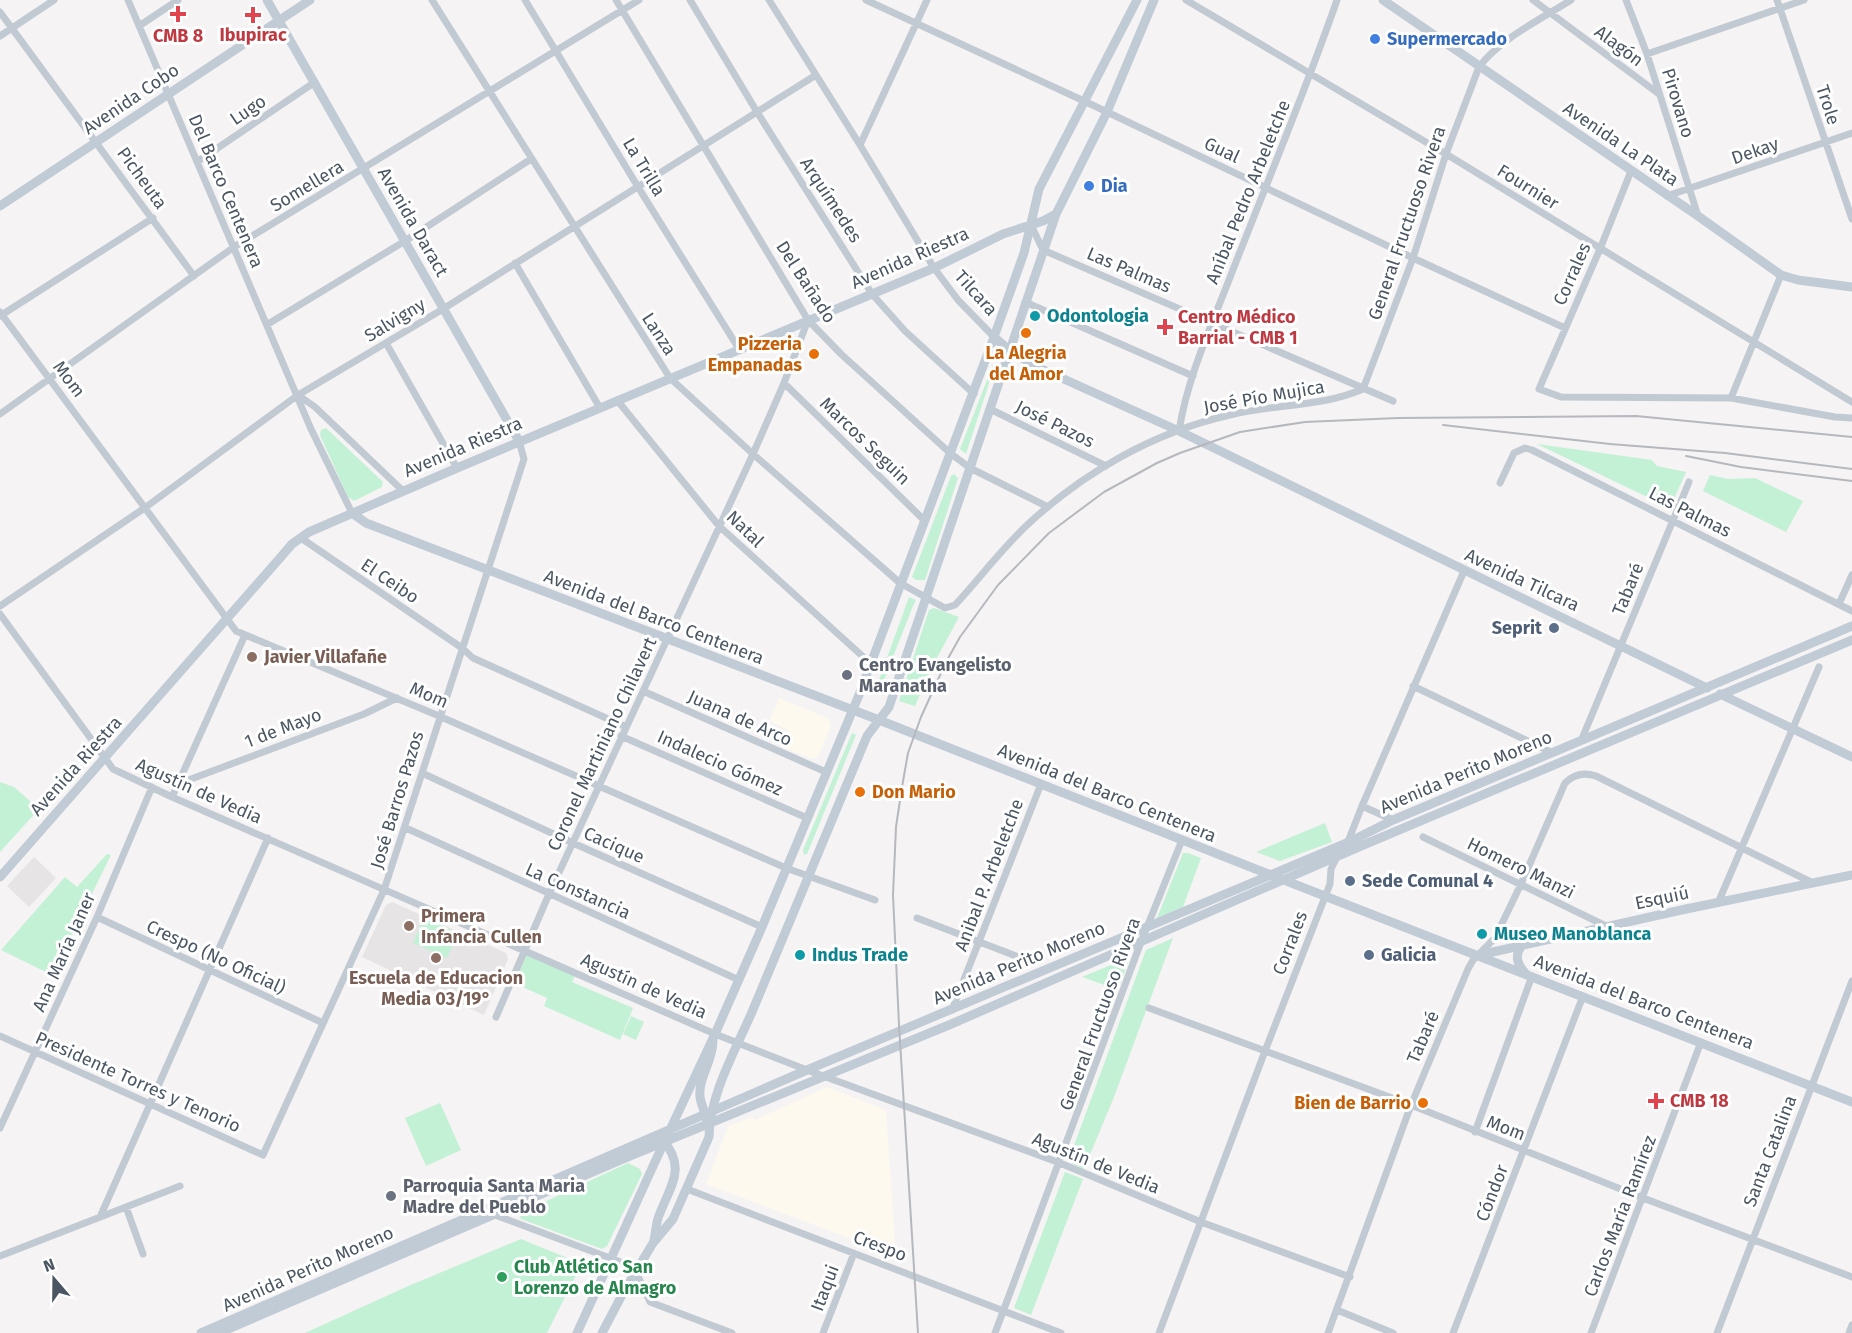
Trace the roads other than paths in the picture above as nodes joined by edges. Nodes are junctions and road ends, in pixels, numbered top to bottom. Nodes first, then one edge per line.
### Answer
1 (54, 0) edge
2 (128, 0) edge
3 (178, 0) edge
4 (267, 0) edge
5 (310, 0) edge
6 (432, 0) edge
7 (525, 0) edge
8 (616, 0) edge
9 (639, 0) edge
10 (690, 0) edge
11 (769, 0) edge
12 (866, 0) edge
13 (927, 0) edge
14 (1137, 0) edge
15 (1154, 0) edge
16 (1186, 0) edge
17 (1337, 0) edge
18 (1383, 0) edge
19 (1533, 0) edge
20 (1571, 0) edge
21 (1626, 0) edge
22 (1777, 0) edge
23 (1804, 0) edge
24 (1780, 8) junction
25 (623, 10) junction
26 (0, 12) edge
27 (1550, 13) junction
28 (279, 20) junction
29 (916, 24) junction
30 (139, 26) junction
31 (12, 28) junction
32 (0, 36) edge
33 (556, 51) junction
34 (1647, 54) junction
35 (1479, 67) junction
36 (1311, 74) junction
37 (816, 75) junction
38 (315, 82) junction
39 (490, 92) junction
40 (168, 94) junction
41 (1659, 94) junction
42 (1084, 101) junction
43 (757, 112) junction
44 (1107, 112) junction
45 (1852, 133) edge
46 (96, 142) junction
47 (1824, 143) junction
48 (860, 145) junction
49 (704, 146) junction
50 (1446, 154) junction
51 (531, 159) junction
52 (197, 162) junction
53 (364, 170) junction
54 (1631, 171) junction
55 (638, 187) junction
56 (1265, 187) junction
57 (1689, 189) junction
58 (1667, 196) junction
59 (0, 206) edge
60 (1056, 214) junction
61 (1698, 216) junction
62 (153, 218) junction
63 (1852, 219) edge
64 (1031, 225) junction
65 (573, 227) junction
66 (405, 241) junction
67 (234, 248) junction
68 (1600, 249) junction
69 (1043, 250) junction
70 (1413, 258) junction
71 (515, 263) junction
72 (934, 268) junction
73 (1781, 275) junction
74 (194, 276) junction
75 (1852, 287) edge
76 (872, 294) junction
77 (1025, 302) junction
78 (443, 309) junction
79 (1, 314) edge
80 (808, 320) junction
81 (1213, 323) junction
82 (268, 324) junction
83 (1565, 327) junction
84 (994, 337) junction
85 (1753, 341) junction
86 (386, 343) junction
87 (739, 349) junction
88 (1009, 350) junction
89 (1193, 376) junction
90 (49, 378) junction
91 (670, 378) junction
92 (784, 383) junction
93 (1363, 388) junction
94 (974, 394) junction
95 (298, 395) junction
96 (1731, 398) junction
97 (617, 400) junction
98 (1393, 401) dead end
99 (1852, 402) edge
100 (600, 408) junction
101 (990, 409) junction
102 (0, 414) edge
103 (1852, 418) edge
104 (1179, 431) junction
105 (519, 441) junction
106 (950, 453) junction
107 (753, 454) junction
108 (1106, 466) junction
109 (457, 468) junction
110 (970, 468) junction
111 (1689, 482) dead end
112 (1500, 483) dead end
113 (403, 491) junction
114 (146, 507) junction
115 (1048, 507) junction
116 (352, 513) junction
117 (1673, 520) junction
118 (925, 521) junction
119 (719, 526) junction
120 (301, 538) junction
121 (489, 571) junction
122 (1464, 571) junction
123 (1852, 575) edge
124 (900, 583) junction
125 (926, 599) junction
126 (1839, 604) junction
127 (0, 606) edge
128 (945, 608) joint
129 (1852, 611) edge
130 (0, 614) edge
131 (227, 619) junction
132 (1852, 626) edge
133 (245, 635) junction
134 (667, 639) junction
135 (1852, 640) edge
136 (1621, 645) junction
137 (462, 648) junction
138 (870, 663) junction
139 (1819, 667) dead end
140 (1413, 686) junction
141 (1706, 688) junction
142 (643, 691) junction
143 (1722, 695) junction
144 (397, 698) junction
145 (852, 710) junction
146 (439, 716) junction
147 (879, 720) junction
148 (626, 727) junction
149 (1793, 730) junction
150 (621, 736) junction
151 (1581, 741) junction
152 (1553, 753) junction
153 (1852, 757) edge
154 (105, 759) junction
155 (826, 772) junction
156 (422, 773) junction
157 (178, 784) junction
158 (1041, 784) junction
159 (599, 786) junction
160 (152, 787) junction
161 (172, 797) junction
162 (1362, 806) junction
163 (807, 818) junction
164 (1393, 820) junction
165 (406, 828) junction
166 (1423, 837) dead end
167 (268, 838) junction
168 (1182, 840) junction
169 (1349, 842) junction
170 (573, 843) junction
171 (1742, 849) junction
172 (1335, 858) junction
173 (786, 868) junction
174 (1270, 875) junction
175 (1852, 875) edge
176 (0, 877) edge
177 (807, 877) junction
178 (1285, 880) junction
179 (1813, 883) junction
180 (1521, 884) junction
181 (384, 890) junction
182 (549, 894) junction
183 (1324, 896) junction
184 (875, 900) dead end
185 (1718, 903) junction
186 (97, 917) junction
187 (917, 918) dead end
188 (1148, 925) junction
189 (1606, 926) junction
190 (762, 927) junction
191 (980, 942) junction
192 (1141, 942) junction
193 (1522, 945) junction
194 (526, 950) junction
195 (1479, 955) junction
196 (1032, 962) dead end
197 (210, 971) junction
198 (1529, 975) junction
199 (739, 980) junction
200 (1852, 981) edge
201 (1583, 996) junction
202 (1149, 1008) dead end
203 (952, 1010) junction
204 (496, 1017) dead end
205 (323, 1023) junction
206 (0, 1036) edge
207 (714, 1036) junction
208 (738, 1042) junction
209 (1701, 1042) junction
210 (1265, 1051) junction
211 (36, 1052) junction
212 (807, 1070) junction
213 (826, 1076) junction
214 (1812, 1085) junction
215 (1852, 1102) edge
216 (149, 1103) junction
217 (1411, 1105) junction
218 (709, 1112) junction
219 (709, 1125) junction
220 (0, 1128) edge
221 (671, 1129) junction
222 (1475, 1132) junction
223 (662, 1138) junction
224 (1524, 1151) junction
225 (263, 1155) joint
226 (1060, 1163) junction
227 (180, 1186) dead end
228 (687, 1189) junction
229 (1643, 1198) junction
230 (126, 1207) junction
231 (495, 1215) junction
232 (100, 1217) junction
233 (1201, 1222) junction
234 (1752, 1240) junction
235 (653, 1243) junction
236 (854, 1253) junction
237 (143, 1254) dead end
238 (0, 1256) edge
239 (612, 1258) junction
240 (636, 1272) junction
241 (1350, 1277) junction
242 (1852, 1277) edge
243 (1004, 1310) junction
244 (1337, 1310) junction
245 (1852, 1325) edge
246 (201, 1333) edge
247 (219, 1333) edge
248 (577, 1333) edge
249 (602, 1333) edge
250 (732, 1333) edge
251 (823, 1333) edge
252 (996, 1333) edge
253 (1061, 1333) edge
254 (1159, 1333) edge
255 (1328, 1333) edge
256 (1393, 1333) edge
257 (1454, 1333) edge
258 (1591, 1333) edge
259 (1717, 1333) edge
260 (1849, 1333) edge

1 - 31 street
2 - 30 street, Del Barco Centenera
3 - 30 street
4 - 28 main road, Avenida Daract
5 - 28 main road, Avenida Cobo
6 - 39 street, Lanza
7 - 33 street, La Trilla
8 - 25 street, Del Bañado
9 - 25 street, Somellera
10 - 43 street, Arquímedes
11 - 37 street, Tilcara
12 - 29 street, Gual
13 - 29 street
14 - 42 main road
15 - 44 main road
16 - 36 street, Fournier
17 - 36 street, Aníbal Pedro Arbeletche
18 - 35 main road, Avenida La Plata
19 - 27 street, Alagón
20 - 27 street
21 - 34 street, Pirovano
22 - 24 street, Trole
23 - 24 street
24 - 34 street
24 - 47 street, Trole
25 - 33 street, Somellera
25 - 49 street, Del Bañado
26 - 31 street, Picheuta
27 - 35 street
27 - 41 street, Alagón
28 - 38 main road, Avenida Daract
28 - 40 main road, Avenida Cobo
29 - 42 street, Gual
29 - 48 street
30 - 40 street, Del Barco Centenera
31 - 32 street
31 - 46 street, Picheuta
33 - 39 street, Somellera
33 - 55 street, La Trilla
34 - 41 street, Pirovano
35 - 50 street, General Fructuoso Rivera
35 - 54 main road, Avenida La Plata
36 - 50 street, Fournier
36 - 56 street, Aníbal Pedro Arbeletche
37 - 43 street, Salvigny
37 - 48 street, Tilcara
38 - 52 street, Lugo
38 - 53 main road, Avenida Daract
39 - 51 street, Lanza
39 - 53 street, Somellera
40 - 46 main road, Avenida Cobo
40 - 52 street, Del Barco Centenera
41 - 57 street, Pirovano
42 - 44 street, Gual
42 - 64 main road
43 - 49 street, Salvigny
43 - 76 street, Arquímedes
44 - 56 street, Gual
44 - 60 main road
45 - 47 street, Dekay
46 - 59 main road, Avenida Cobo
46 - 62 street, Picheuta
47 - 57 street, Dekay
47 - 63 street, Trole
48 - 72 street, Tilcara
49 - 55 street, Salvigny
49 - 80 street, Del Bañado
50 - 68 street, Fournier
50 - 70 street, General Fructuoso Rivera
51 - 65 street, Lanza
51 - 66 street
52 - 67 street, Del Barco Centenera
53 - 66 main road, Avenida Daract
53 - 67 street, Somellera
54 - 58 main road, Avenida La Plata
54 - 68 street, Corrales
55 - 65 street, Salvigny
55 - 87 street, La Trilla
56 - 70 street, Gual
56 - 81 street, Aníbal Pedro Arbeletche
57 - 58 street, Dekay
57 - 61 street, Pirovano
58 - 61 main road, Avenida La Plata
60 - 64 main road, Avenida Riestra
60 - 69 main road
61 - 73 main road, Avenida La Plata
62 - 74 street, Picheuta
62 - 79 street
64 - 69 street
64 - 72 main road, Avenida Riestra
64 - 84 main road
65 - 71 street, Salvigny
65 - 91 street, Lanza
66 - 78 main road, Avenida Daract
66 - 82 street
67 - 74 street, Somellera
67 - 82 street, Del Barco Centenera
68 - 83 street, Corrales
68 - 85 street, Fournier
69 - 77 main road
69 - 81 street, Las Palmas
70 - 83 street, Gual
70 - 93 street, General Fructuoso Rivera
71 - 78 street, Salvigny
71 - 100 street
72 - 76 main road, Avenida Riestra
72 - 84 street, Tilcara
73 - 75 main road, Avenida La Plata
73 - 85 street
74 - 90 street, Somellera
76 - 80 main road, Avenida Riestra
76 - 94 street, Arquímedes
77 - 88 main road
77 - 89 street
78 - 86 street, Salvigny
78 - 105 main road, Avenida Daract
79 - 90 street, Mom
80 - 87 main road, Avenida Riestra
80 - 92 street, Coronel Martiniano Chilavert
80 - 106 street, Del Bañado
81 - 89 street, Aníbal Pedro Arbeletche
81 - 93 street, Las Palmas
82 - 95 street, Del Barco Centenera
83 - 96 street, Corrales
84 - 88 main road, Tilcara
84 - 94 main road
85 - 96 street
85 - 99 street, Fournier
86 - 95 street, Salvigny
86 - 109 street
87 - 91 main road, Avenida Riestra
88 - 101 main road
88 - 104 main road, Tilcara
89 - 104 street, Aníbal Pedro Arbeletche
90 - 102 street, Somellera
90 - 114 street, Mom
91 - 97 main road, Avenida Riestra
91 - 107 street, Lanza
92 - 107 street, Coronel Martiniano Chilavert
92 - 118 street, Marcos Seguin
93 - 98 street, Las Palmas
93 - 104 street, José Pío Mujica
94 - 106 main road
95 - 113 street
95 - 114 street, Salvigny
95 - 116 street, Del Barco Centenera
96 - 103 street
97 - 100 main road, Avenida Riestra
97 - 119 street, Natal
100 - 105 main road, Avenida Riestra
101 - 108 street, José Pazos
101 - 110 main road
104 - 108 street, José Pío Mujica
104 - 122 main road, Avenida Tilcara
105 - 109 main road, Avenida Riestra
105 - 121 street, José Barros Pazos
106 - 110 street, Del Bañado
106 - 118 main road
107 - 119 street, Coronel Martiniano Chilavert
107 - 124 street, Lanza
108 - 115 street, José Pío Mujica
109 - 113 main road, Avenida Riestra
110 - 115 street, Del Bañado
110 - 125 main road
111 - 117 street, Tabaré
112 - 117 street, Las Palmas
113 - 116 main road, Avenida Riestra
114 - 127 street, Salvigny
114 - 131 street, Mom
115 - 128 street, José Pío Mujica
116 - 120 main road, Avenida Riestra
116 - 121 main road, Avenida del Barco Centenera
117 - 126 street, Las Palmas
117 - 136 street, Tabaré
118 - 124 main road
119 - 134 street, Coronel Martiniano Chilavert
119 - 138 street, Natal
120 - 131 main road, Avenida Riestra
120 - 137 street, El Ceibo
121 - 134 main road, Avenida del Barco Centenera
121 - 137 street, José Barros Pazos
122 - 136 main road, Avenida Tilcara
122 - 140 street, Corrales
123 - 126 street
124 - 125 street, Lanza
124 - 138 main road
125 - 128 street, Lanza
125 - 147 main road
126 - 129 street, Las Palmas
130 - 154 street, Agustín de Vedia
131 - 133 street, Mom
131 - 154 main road, Avenida Riestra
132 - 141 main road, Avenida Perito Moreno
133 - 144 street, Mom
133 - 157 street
134 - 142 street, Coronel Martiniano Chilavert
134 - 145 main road, Avenida del Barco Centenera
135 - 143 main road, Avenida Perito Moreno
136 - 141 main road, Avenida Tilcara
136 - 151 street, Tabaré
137 - 146 street, José Barros Pazos
137 - 148 street
138 - 145 main road
139 - 149 street
140 - 152 street
140 - 162 street, Corrales
141 - 143 main road, Avenida Tilcara
141 - 151 main road, Avenida Perito Moreno
142 - 148 street, Coronel Martiniano Chilavert
142 - 155 street, Juana de Arco
143 - 149 main road, Avenida Tilcara
143 - 172 main road, Avenida Perito Moreno
144 - 146 street, Mom
144 - 157 street, 1 de Mayo
145 - 147 main road, Avenida del Barco Centenera
145 - 155 main road
146 - 156 street, José Barros Pazos
146 - 159 street, Mom
147 - 158 main road, Avenida del Barco Centenera
147 - 177 main road
148 - 150 street, Coronel Martiniano Chilavert
149 - 153 main road, Avenida Tilcara
149 - 171 street
150 - 159 street, Coronel Martiniano Chilavert
150 - 163 street, Indalecio Gómez
151 - 152 main road, Avenida Perito Moreno
152 - 164 main road, Avenida Perito Moreno
154 - 160 street, Agustín de Vedia
154 - 176 main road, Avenida Riestra
155 - 163 main road
156 - 165 street, José Barros Pazos
156 - 170 street, Cacique
157 - 161 street
158 - 168 main road, Avenida del Barco Centenera
158 - 191 street, Anibal P. Arbeletche
159 - 170 street, Coronel Martiniano Chilavert
159 - 173 street, Mom
160 - 161 street, Agustín de Vedia
160 - 186 street, Ana María Janer
161 - 167 street, Agustín de Vedia
162 - 164 street
162 - 169 street, Corrales
163 - 173 main road
164 - 169 main road, Avenida Perito Moreno
165 - 181 street, José Barros Pazos
165 - 182 street, La Constancia
166 - 180 street, Homero Manzi
167 - 181 street, Agustín de Vedia
167 - 197 street
168 - 174 main road, Avenida del Barco Centenera
168 - 188 street, General Fructuoso Rivera
169 - 172 street, Corrales
169 - 174 main road, Avenida Perito Moreno
170 - 182 street, Coronel Martiniano Chilavert
170 - 190 street, Cacique
171 - 179 street
171 - 180 street, Tabaré
171 - 185 street
172 - 178 main road, Avenida Perito Moreno
172 - 183 street, Corrales
173 - 177 street, Mom
173 - 190 main road
174 - 178 main road, Avenida del Barco Centenera
174 - 188 main road, Avenida Perito Moreno
175 - 179 main road, Esquiú
177 - 184 street, Mom
177 - 208 main road
178 - 183 main road, Avenida del Barco Centenera
178 - 192 main road, Avenida Perito Moreno
179 - 185 main road, Esquiú
180 - 189 street, Homero Manzi
180 - 195 street, Tabaré
181 - 194 street, Agustín de Vedia
181 - 205 street, José Barros Pazos
182 - 194 street, Coronel Martiniano Chilavert
182 - 199 street, La Constancia
183 - 195 main road, Avenida del Barco Centenera
183 - 210 street, Corrales
185 - 189 main road, Esquiú
186 - 197 street, Crespo (No Oficial)
186 - 211 street, Ana María Janer
187 - 191 street
188 - 192 street, General Fructuoso Rivera
188 - 203 main road, Avenida Perito Moreno
189 - 193 main road, Esquiú
190 - 199 main road
191 - 196 street
191 - 203 street, Anibal P. Arbeletche
192 - 213 main road, Avenida Perito Moreno
192 - 226 street, General Fructuoso Rivera
193 - 195 main road, Esquiú
193 - 198 main road
194 - 204 street, Coronel Martiniano Chilavert
194 - 207 street, Agustín de Vedia
195 - 198 main road, Avenida del Barco Centenera
195 - 217 street, Tabaré
197 - 205 street, Crespo (No Oficial)
197 - 216 street
198 - 201 main road, Avenida del Barco Centenera
198 - 222 street
199 - 207 main road
200 - 214 street, Santa Catalina
201 - 209 main road, Avenida del Barco Centenera
201 - 224 street, Cóndor
202 - 210 street, Mom
203 - 212 main road, Avenida Perito Moreno
205 - 225 street, José Barros Pazos
206 - 211 street, Presidente Torres y Tenorio
207 - 208 street, Agustín de Vedia
207 - 218 main road
207 - 221 main road
208 - 212 street, Agustín de Vedia
208 - 218 main road
209 - 214 main road, Avenida del Barco Centenera
209 - 229 street, Carlos María Ramírez
210 - 217 street, Mom
210 - 233 street, Corrales
211 - 216 street, Presidente Torres y Tenorio
211 - 220 street, Ana María Janer
212 - 213 street, Agustín de Vedia
212 - 218 main road, Avenida Perito Moreno
213 - 219 main road, Avenida Perito Moreno
213 - 226 street, Agustín de Vedia
214 - 215 main road, Avenida del Barco Centenera
214 - 234 street, Santa Catalina
216 - 225 street, Presidente Torres y Tenorio
216 - 232 street
217 - 222 street, Mom
217 - 241 street, Tabaré
218 - 219 main road
218 - 221 main road, Avenida Perito Moreno
219 - 223 main road, Avenida Perito Moreno
219 - 228 main road
221 - 223 main road
222 - 224 street, Mom
223 - 231 main road, Avenida Perito Moreno
223 - 235 main road
223 - 239 main road
223 - 246 main road, Avenida Perito Moreno
224 - 229 street, Mom
224 - 257 street, Cóndor
226 - 233 street, Agustín de Vedia
226 - 243 street, General Fructuoso Rivera
227 - 230 street
228 - 235 main road
228 - 236 street, Crespo
229 - 234 street, Mom
229 - 258 street, Carlos María Ramírez
230 - 232 street
230 - 237 street
231 - 239 street
231 - 247 main road, Avenida Perito Moreno
232 - 238 street
233 - 241 street, Agustín de Vedia
233 - 254 street, Corrales
234 - 242 street, Mom
234 - 259 street, Santa Catalina
235 - 240 main road
236 - 243 street, Crespo
236 - 251 street, Itaqui
239 - 240 street
239 - 248 main road
240 - 249 main road
240 - 250 street
241 - 244 street, Tabaré
243 - 252 street, General Fructuoso Rivera
243 - 253 street, Crespo
244 - 255 street, Tabaré
244 - 256 street
245 - 260 street

